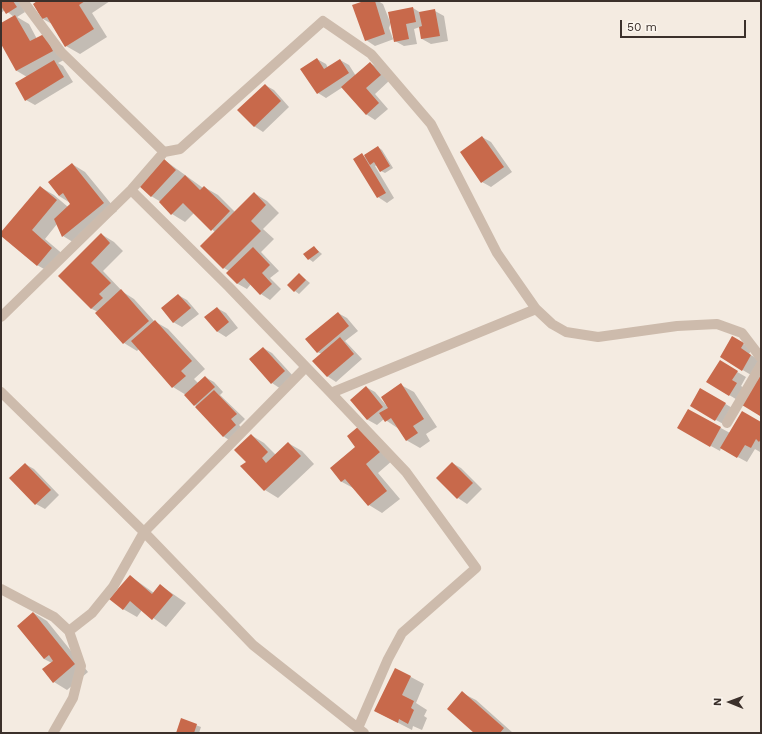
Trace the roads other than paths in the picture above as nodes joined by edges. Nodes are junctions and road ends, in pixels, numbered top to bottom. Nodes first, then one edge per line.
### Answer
1 (23, 1) edge
2 (164, 152) junction
3 (130, 190) junction
4 (536, 309) junction
5 (1, 318) edge
6 (761, 358) edge
7 (761, 364) edge
8 (306, 367) junction
9 (1, 392) edge
10 (331, 393) junction
11 (727, 423) dead end
12 (144, 532) junction
13 (1, 589) edge
14 (69, 631) junction
15 (361, 731) edge
16 (53, 733) edge

1 - 2 street
2 - 3 street
2 - 4 street
3 - 5 street
3 - 8 street
4 - 6 street
4 - 10 street
7 - 11 street
8 - 10 street
8 - 12 street
9 - 12 street
10 - 15 street
12 - 14 street
12 - 15 street
13 - 14 street
14 - 16 street

